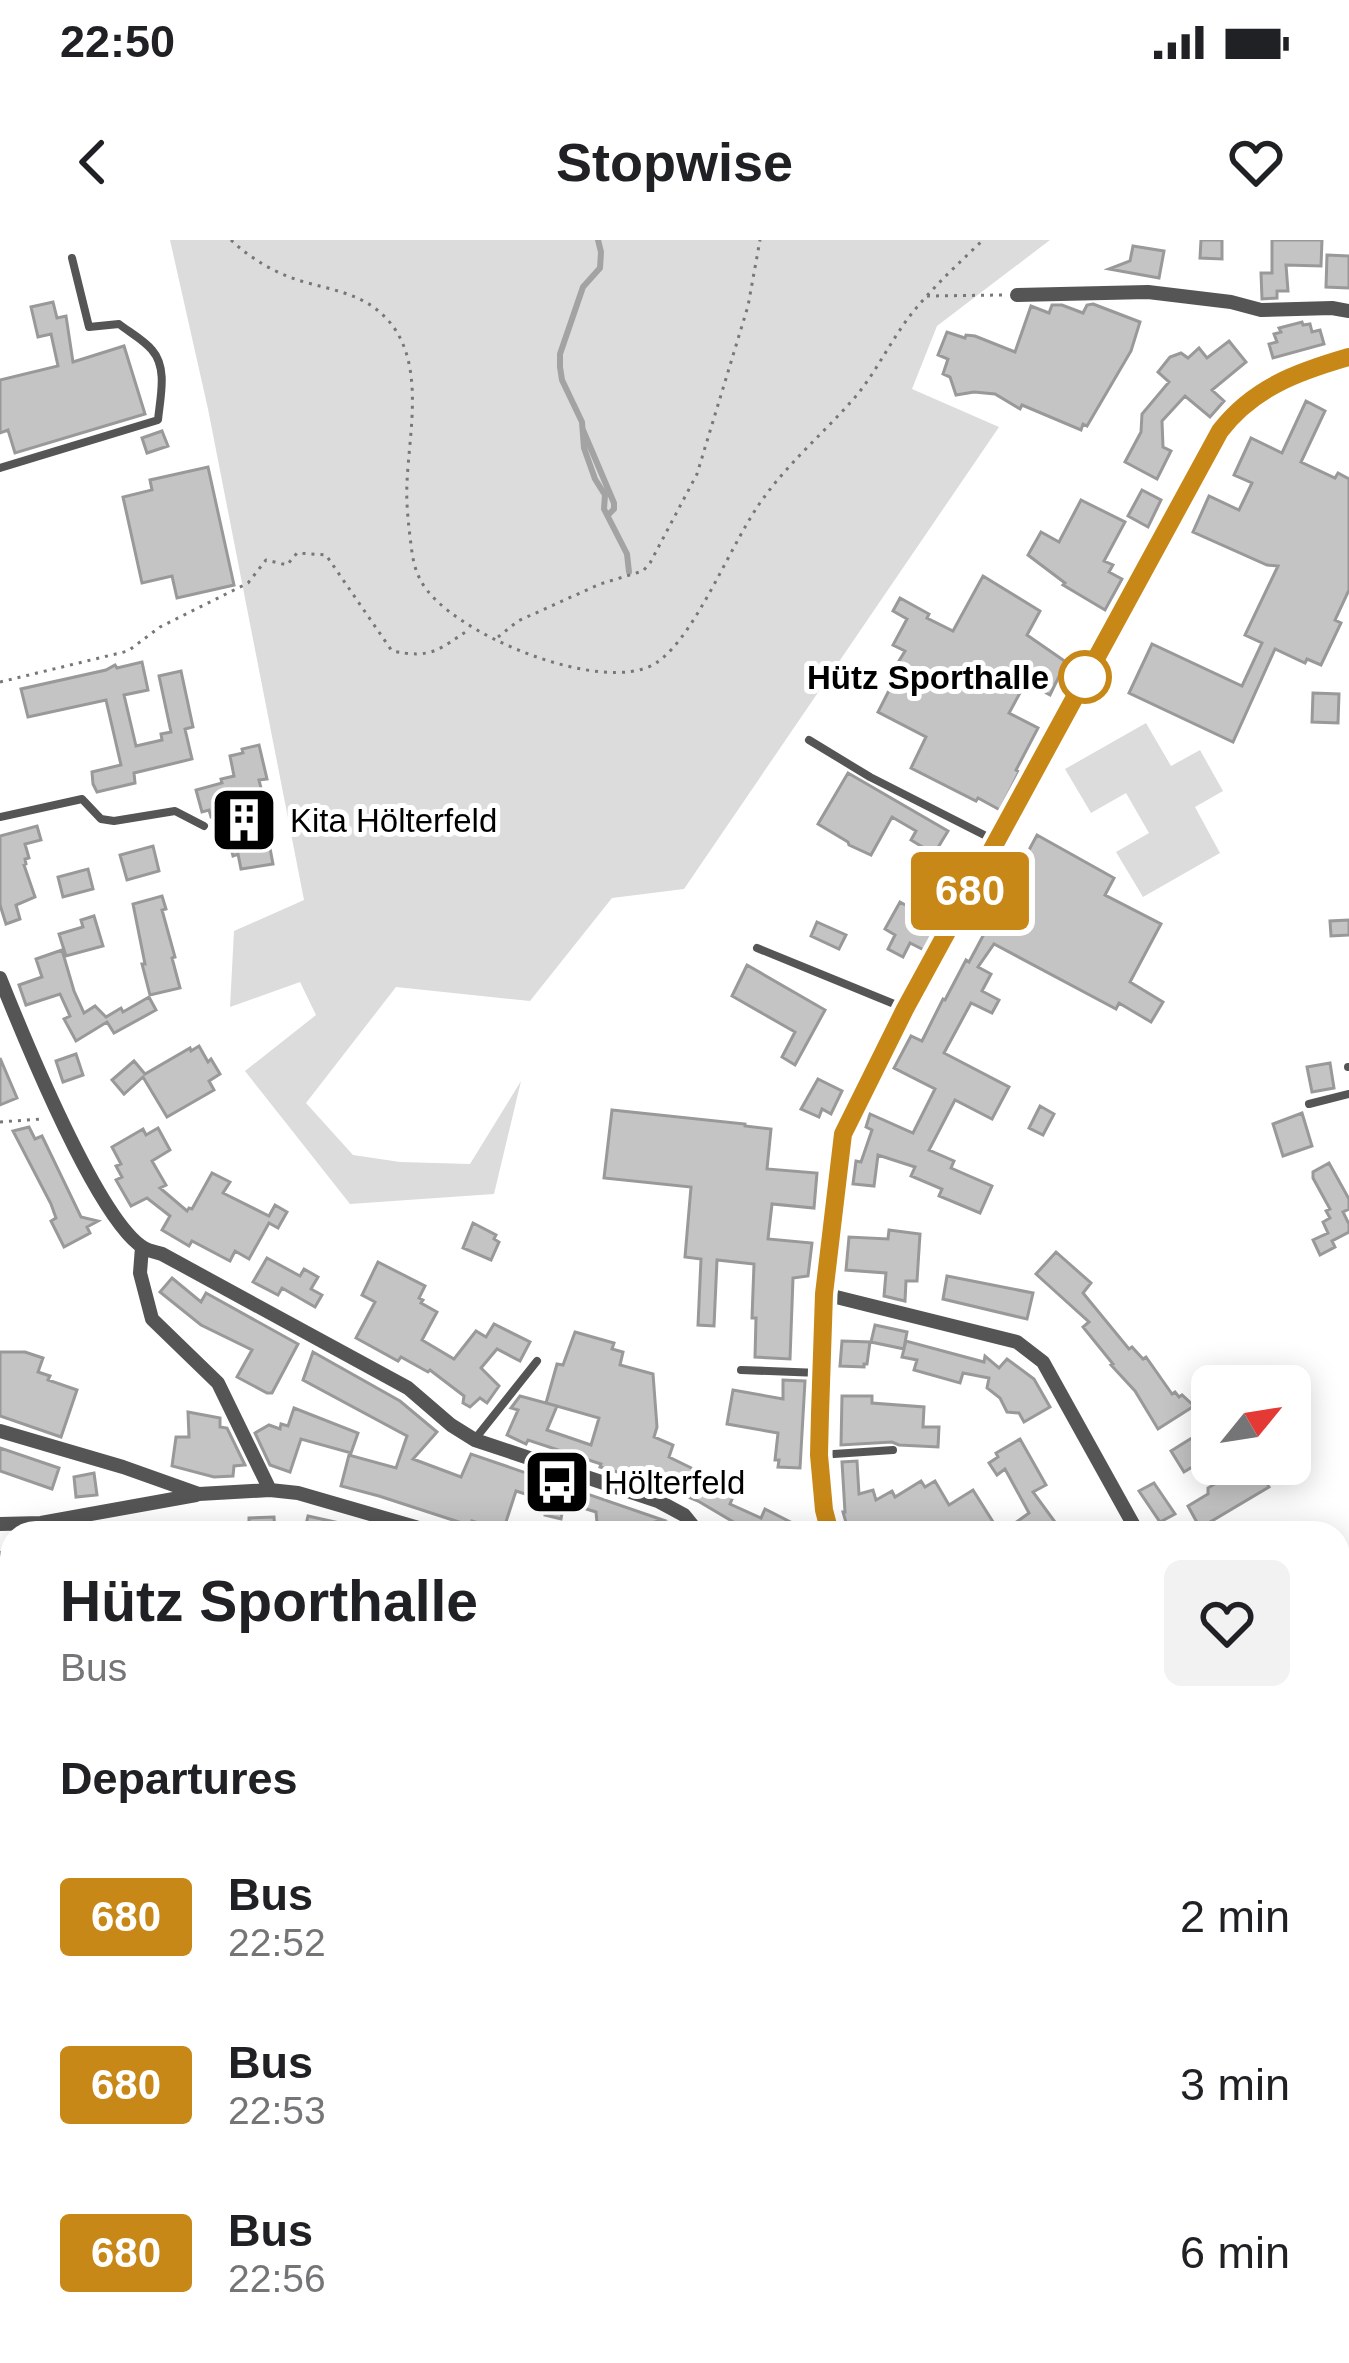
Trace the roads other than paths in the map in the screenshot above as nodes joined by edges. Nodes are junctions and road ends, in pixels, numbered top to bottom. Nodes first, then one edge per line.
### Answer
1 (72, 258) dead end
2 (1017, 295) road end
3 (1349, 310) edge
4 (1349, 357) edge
5 (0, 468) edge
6 (809, 740) dead end
7 (0, 817) edge
8 (204, 826) dead end
9 (997, 842) junction
10 (757, 949) dead end
11 (0, 978) edge
12 (905, 1009) junction
13 (1349, 1094) edge
14 (1309, 1104) dead end
15 (142, 1247) junction
16 (824, 1294) junction
17 (537, 1361) dead end
18 (741, 1370) dead end
19 (821, 1373) junction
20 (0, 1430) edge
21 (475, 1440) junction
22 (893, 1450) dead end
23 (819, 1455) junction
24 (270, 1490) junction
25 (199, 1494) junction
26 (71, 1521) edge
27 (398, 1521) edge
28 (688, 1521) edge
29 (827, 1521) edge
30 (1131, 1521) edge

1 - 5 lane
2 - 3 street
4 - 9 street
6 - 9 lane
7 - 8 lane
9 - 12 street
10 - 12 lane
11 - 15 street
12 - 16 street
13 - 14 lane
15 - 21 street
15 - 24 street
16 - 19 street
16 - 30 street
17 - 21 lane
18 - 19 lane
19 - 23 street
20 - 25 street
21 - 28 street
22 - 23 lane
23 - 29 street
24 - 25 street
24 - 27 street
25 - 26 street

